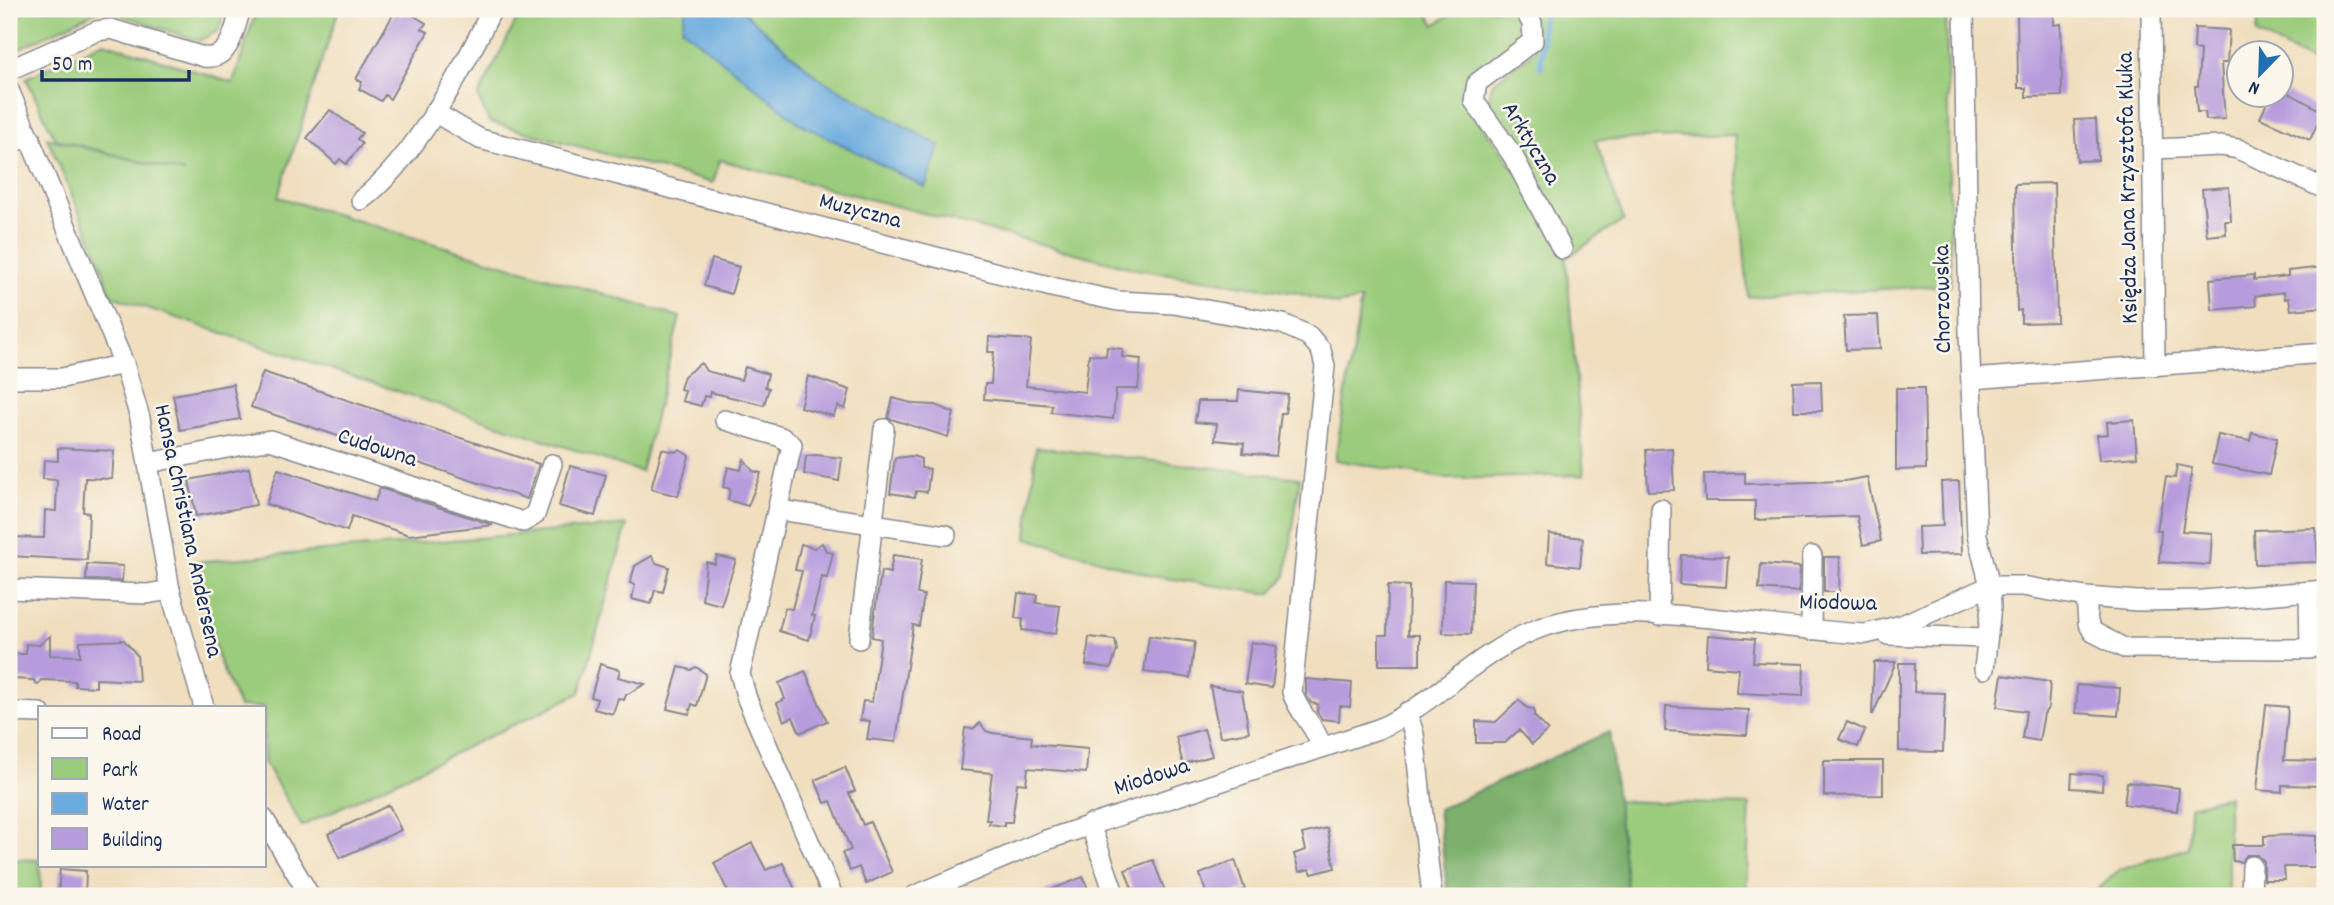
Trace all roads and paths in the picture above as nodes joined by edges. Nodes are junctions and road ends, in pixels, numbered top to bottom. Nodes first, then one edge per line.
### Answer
1 (241, 9) edge
2 (492, 9) edge
3 (1524, 9) edge
4 (1964, 9) edge
5 (2151, 9) edge
6 (9, 70) edge
7 (9, 90) edge
8 (434, 112) junction
9 (31, 139) junction
10 (9, 141) edge
11 (2154, 149) junction
12 (2325, 189) edge
13 (361, 200) dead end
14 (1562, 249) dead end
15 (2325, 353) edge
16 (124, 364) junction
17 (2155, 366) junction
18 (9, 378) edge
19 (1970, 379) junction
20 (725, 420) dead end
21 (884, 429) dead end
22 (148, 464) junction
23 (551, 464) dead end
24 (1661, 509) dead end
25 (779, 510) junction
26 (872, 524) junction
27 (946, 536) dead end
28 (1812, 556) dead end
29 (1990, 586) junction
30 (9, 589) edge
31 (170, 590) junction
32 (2317, 591) edge
33 (2086, 597) junction
34 (1929, 614) junction
35 (1660, 616) junction
36 (1811, 630) junction
37 (1866, 634) junction
38 (1944, 637) junction
39 (1987, 638) junction
40 (859, 639) dead end
41 (1984, 669) dead end
42 (204, 706) edge
43 (9, 712) edge
44 (1408, 712) junction
45 (38, 713) edge
46 (1322, 747) junction
47 (1090, 824) junction
48 (266, 825) edge
49 (274, 850) edge
50 (2252, 866) dead end
51 (310, 896) edge
52 (833, 896) edge
53 (914, 896) edge
54 (1115, 896) edge
55 (1432, 896) edge
56 (2251, 896) edge

1 - 6 street
2 - 8 street
3 - 14 street, Arktyczna
4 - 19 street, Chorzowska
5 - 11 street, Księdza Jana Krzysztofa Kluka
7 - 9 street, Hansa Christiana Andersena
8 - 13 street
8 - 46 street, Muzyczna
9 - 10 street
9 - 16 street, Hansa Christiana Andersena
11 - 12 street
11 - 17 street, Księdza Jana Krzysztofa Kluka
15 - 17 street
16 - 18 street
16 - 22 street, Hansa Christiana Andersena
17 - 19 street
19 - 29 street, Chorzowska
20 - 25 street
21 - 26 street
22 - 23 street, Cudowna
22 - 31 street, Hansa Christiana Andersena
24 - 35 street
25 - 26 street
25 - 52 street
26 - 27 street
26 - 40 street
28 - 36 street
29 - 33 street, Miodowa
29 - 34 street, Miodowa
29 - 39 street, Chorzowska
30 - 31 street
31 - 42 street, Hansa Christiana Andersena
32 - 33 street, Miodowa
32 - 33 street
34 - 37 street, Miodowa
34 - 38 street
35 - 36 street, Miodowa
35 - 44 street, Miodowa
36 - 37 street, Miodowa
37 - 38 street
38 - 39 street
39 - 41 street, Chorzowska
43 - 45 street
44 - 46 street, Miodowa
44 - 55 street
46 - 47 street, Miodowa
47 - 53 street, Miodowa
47 - 54 street
48 - 49 street
49 - 51 street
50 - 56 street

